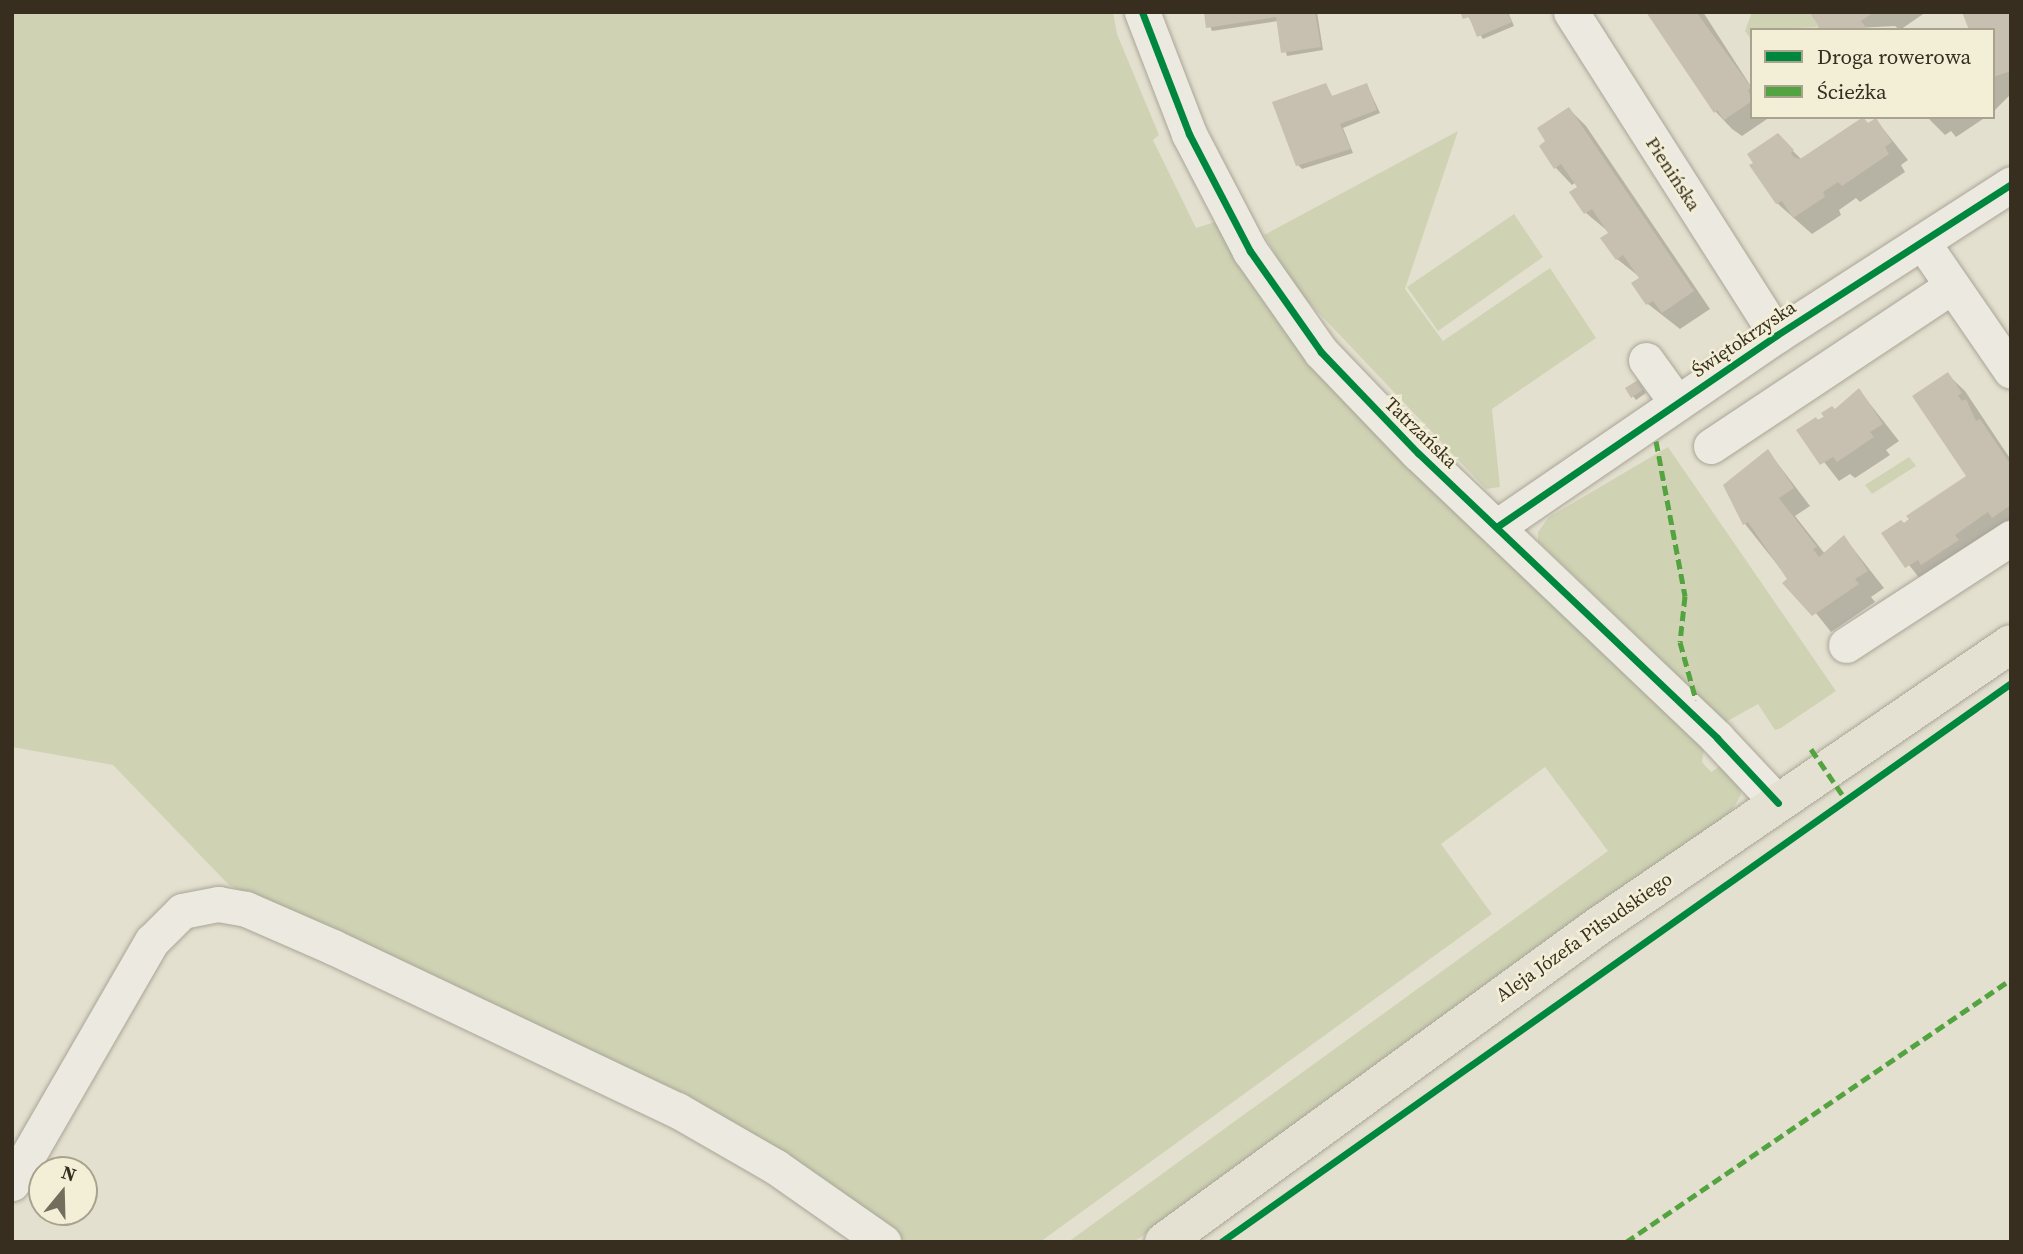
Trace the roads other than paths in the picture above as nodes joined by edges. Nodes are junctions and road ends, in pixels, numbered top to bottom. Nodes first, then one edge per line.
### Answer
1 (1142, 12) edge
2 (1571, 12) edge
3 (2006, 197) edge
4 (1923, 243) junction
5 (1952, 286) junction
6 (1777, 335) junction
7 (1646, 360) dead end
8 (2011, 371) edge
9 (1677, 403) junction
10 (1711, 446) dead end
11 (1498, 526) junction
12 (2011, 538) edge
13 (2011, 644) edge
14 (1846, 645) dead end
15 (1778, 803) junction
16 (12, 1183) edge
17 (883, 1242) edge
18 (1164, 1242) edge

1 - 11 street, Tatrzańska
2 - 6 street, Pienińska
3 - 4 street, Świętokrzyska
4 - 5 street
4 - 6 street, Świętokrzyska
5 - 8 street
5 - 10 street
6 - 9 street, Świętokrzyska
7 - 9 street
9 - 11 street, Świętokrzyska
11 - 15 street, Tatrzańska
12 - 14 street
13 - 15 main road, Aleja Józefa Piłsudskiego
15 - 18 main road, Aleja Józefa Piłsudskiego
16 - 17 street

